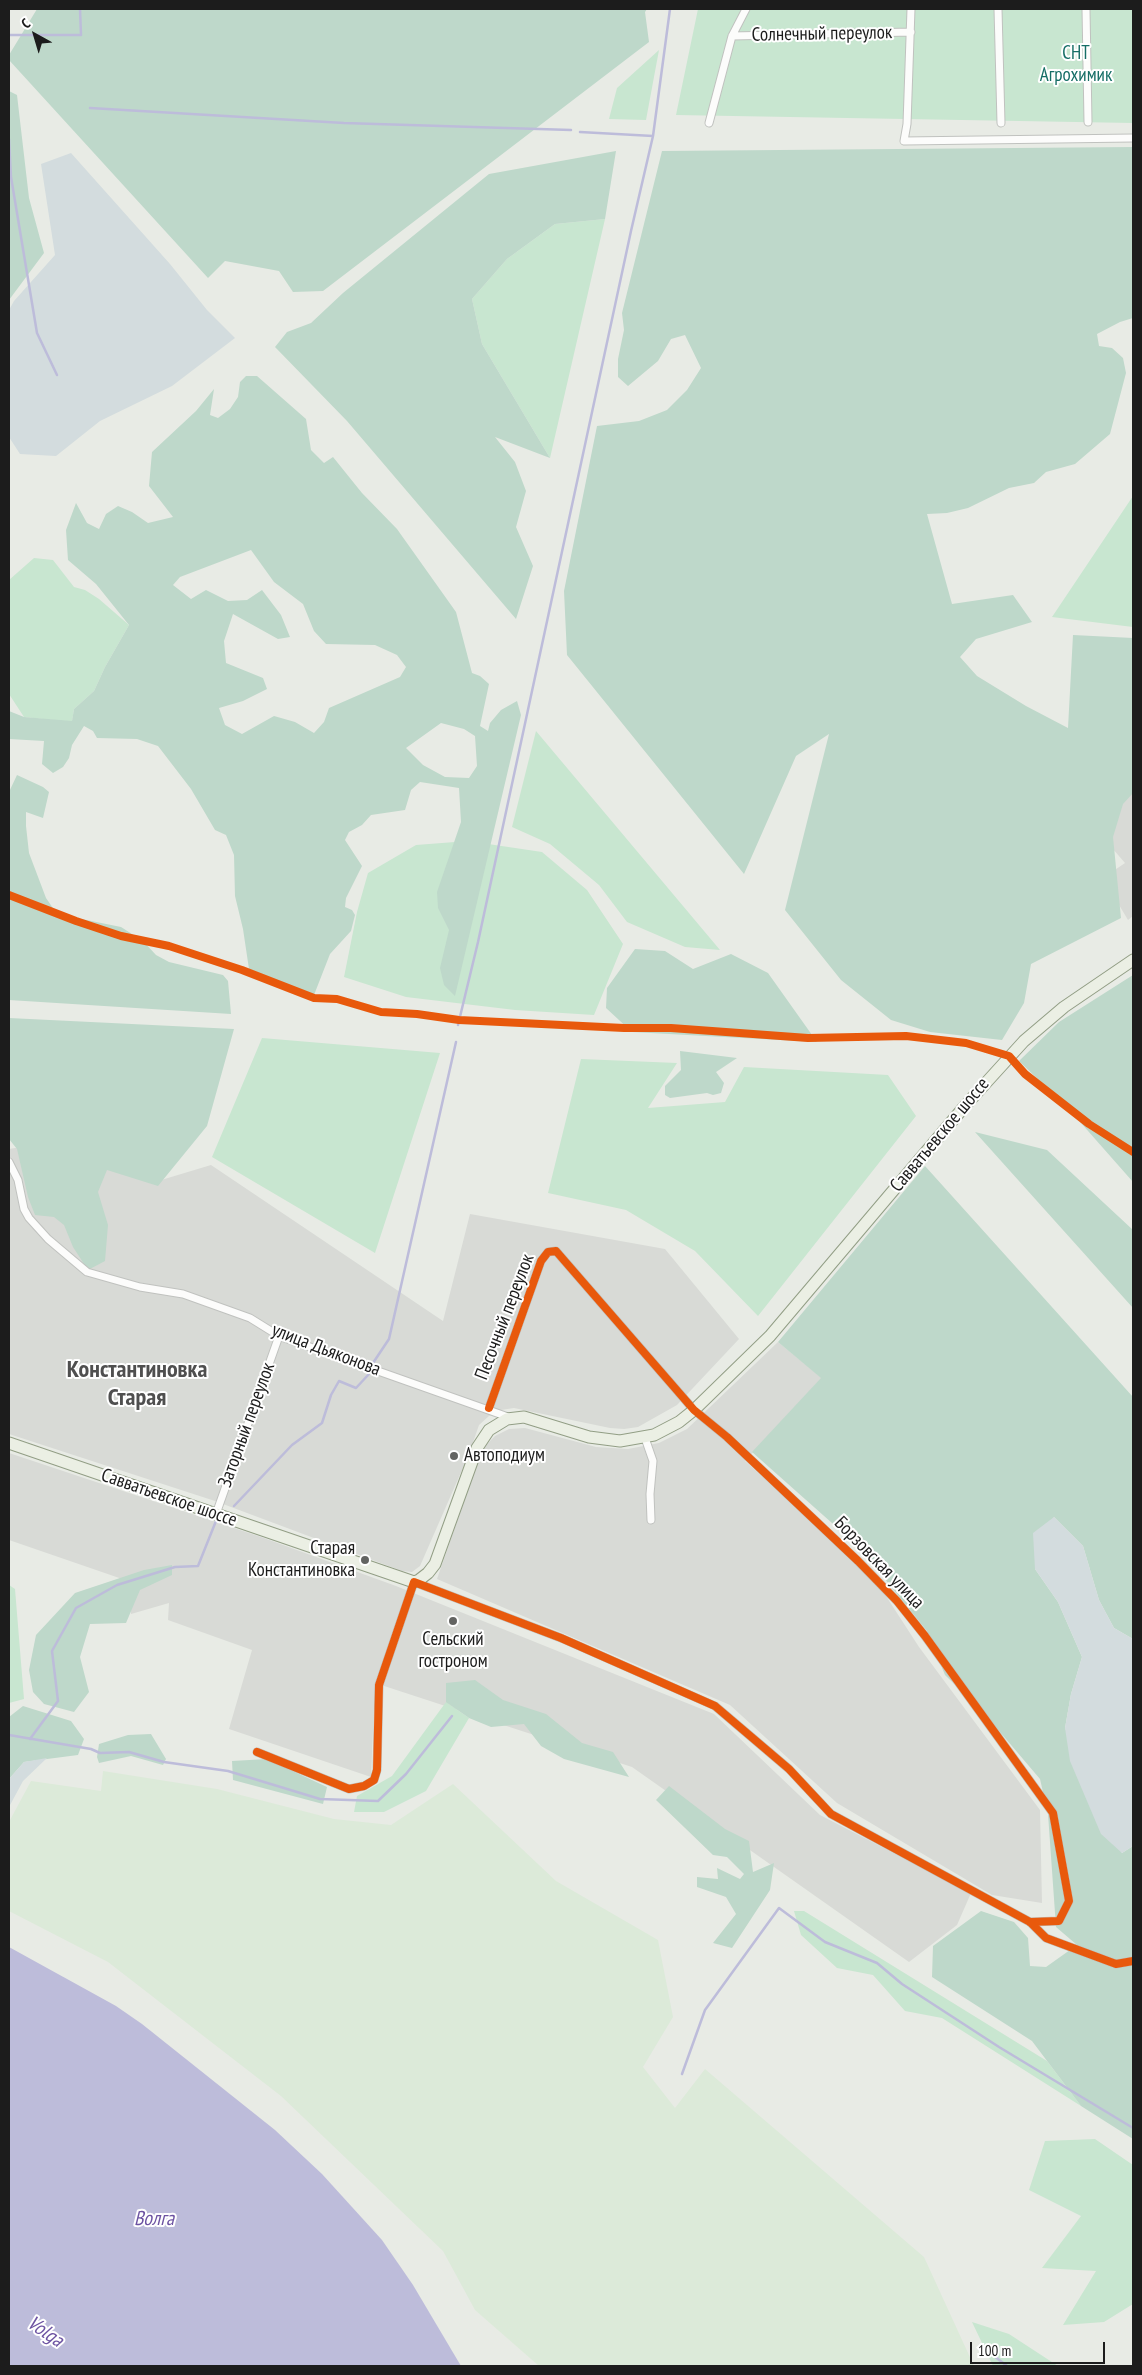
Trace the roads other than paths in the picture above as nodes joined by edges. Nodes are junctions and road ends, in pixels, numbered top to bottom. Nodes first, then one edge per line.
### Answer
1 (746, 9) edge
2 (910, 9) edge
3 (998, 9) edge
4 (1086, 9) edge
5 (911, 32) junction
6 (732, 36) junction
7 (1088, 122) dead end
8 (709, 123) dead end
9 (1001, 123) dead end
10 (1133, 138) edge
11 (1133, 960) edge
12 (9, 1162) edge
13 (561, 1254) joint
14 (279, 1336) junction
15 (489, 1408) junction
16 (694, 1410) junction
17 (512, 1418) junction
18 (645, 1438) junction
19 (9, 1443) edge
20 (216, 1514) junction
21 (651, 1520) dead end
22 (414, 1582) junction
23 (257, 1752) dead end
24 (1030, 1922) junction
25 (1133, 1961) edge

1 - 6 street
2 - 5 street
3 - 9 street
4 - 7 street
5 - 6 street, Солнечный переулок
5 - 10 street
6 - 8 street
11 - 16 main road, Савватьевское шоссе
12 - 14 street, улица Дьяконова
13 - 15 street, Песочный переулок
13 - 16 street, Борзовская улица
14 - 15 street, улица Дьяконова
14 - 20 street, Заторный переулок
15 - 17 street, улица Дьяконова
16 - 18 main road, улица Дьяконова
16 - 24 street, Борзовская улица
17 - 18 main road, улица Дьяконова
17 - 22 main road
18 - 21 street
19 - 20 main road, Савватьевское шоссе
20 - 22 main road, Савватьевское шоссе
22 - 23 street
22 - 24 street
24 - 25 street

